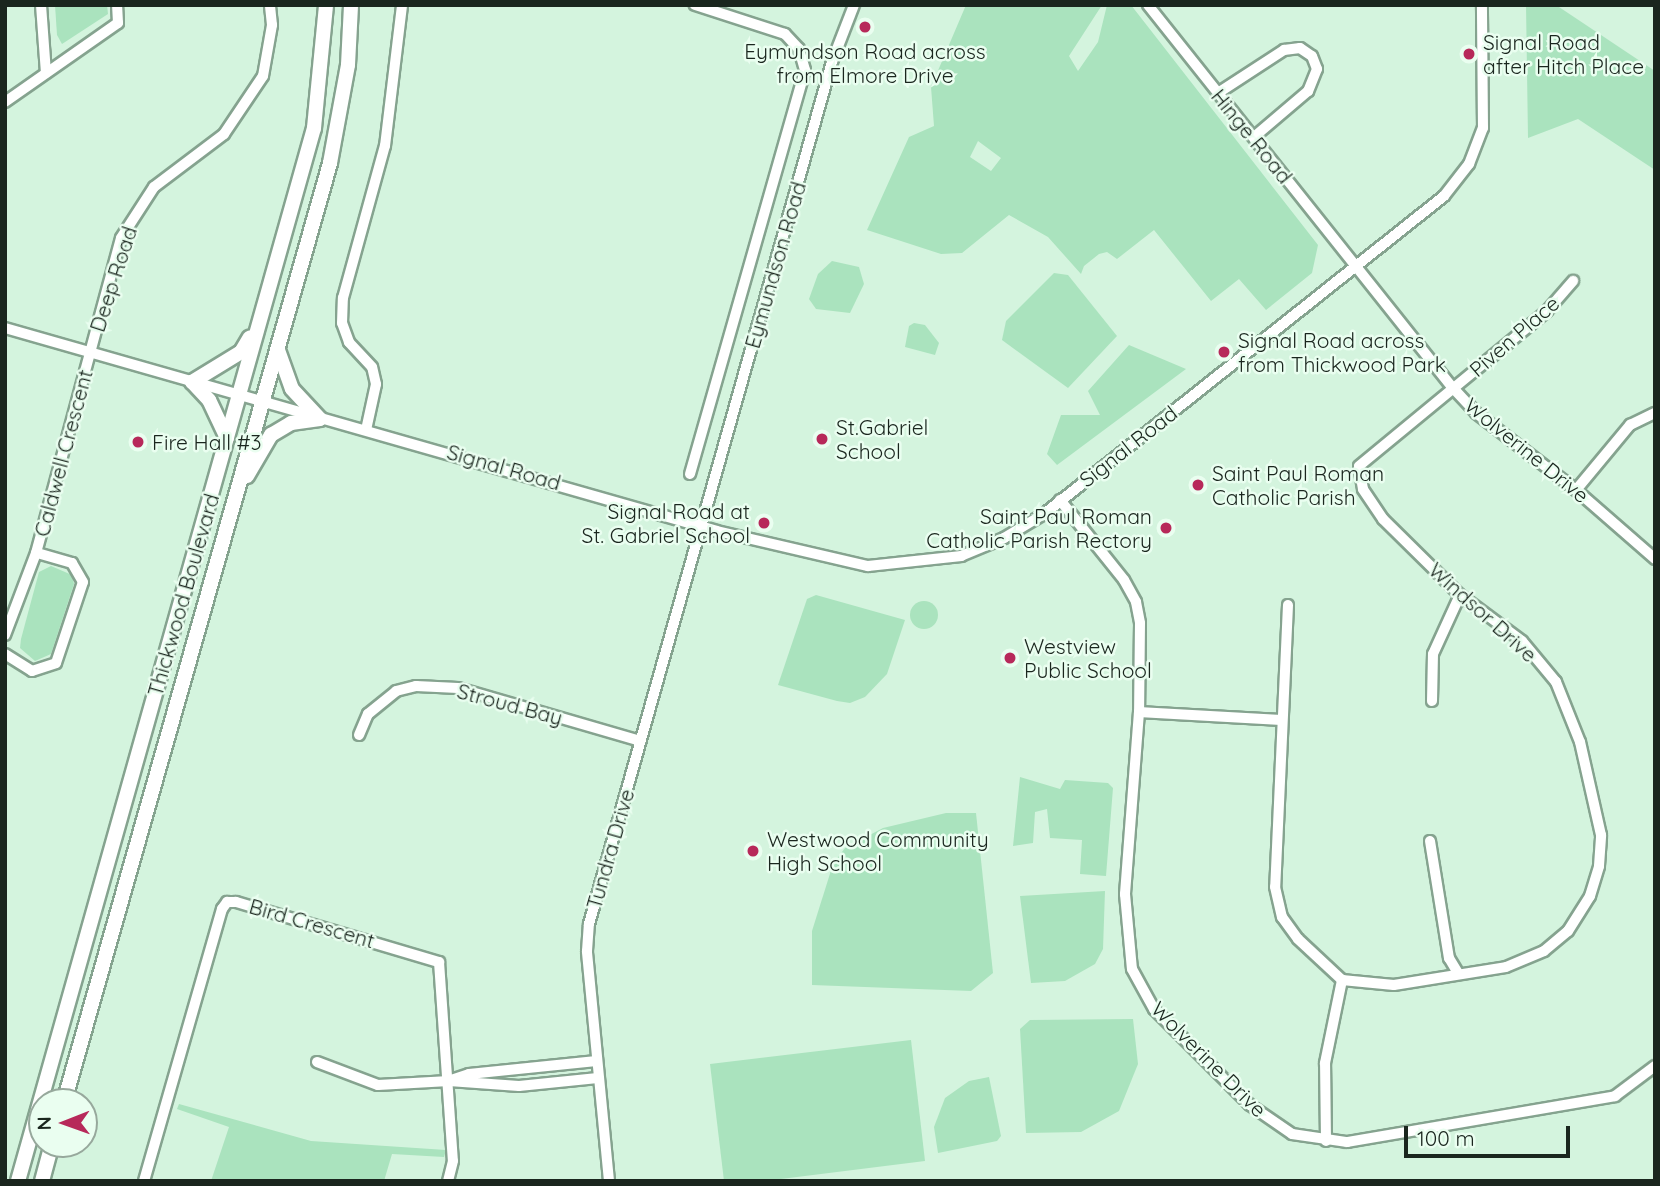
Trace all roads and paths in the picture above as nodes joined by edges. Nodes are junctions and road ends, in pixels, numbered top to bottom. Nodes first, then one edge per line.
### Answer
1 (41, 5) edge
2 (117, 5) edge
3 (270, 5) edge
4 (326, 5) edge
5 (351, 5) edge
6 (402, 5) edge
7 (695, 5) edge
8 (854, 5) edge
9 (1148, 5) edge
10 (1482, 5) edge
11 (46, 73) junction
12 (1218, 93) junction
13 (5, 102) edge
14 (1254, 137) junction
15 (1357, 267) junction
16 (1573, 281) dead end
17 (260, 318) junction
18 (5, 328) edge
19 (278, 350) junction
20 (89, 354) junction
21 (192, 382) junction
22 (1453, 388) junction
23 (239, 396) junction
24 (262, 402) junction
25 (711, 402) junction
26 (734, 408) junction
27 (1655, 413) edge
28 (320, 419) junction
29 (366, 430) junction
30 (226, 438) junction
31 (690, 474) dead end
32 (1576, 489) junction
33 (238, 491) junction
34 (1060, 500) junction
35 (701, 526) junction
36 (36, 553) junction
37 (1655, 559) edge
38 (1460, 595) junction
39 (1288, 605) dead end
40 (5, 635) edge
41 (5, 654) edge
42 (1432, 701) dead end
43 (1139, 712) junction
44 (1281, 720) junction
45 (359, 735) dead end
46 (640, 741) junction
47 (1430, 841) dead end
48 (1458, 973) junction
49 (1342, 980) junction
50 (596, 1061) junction
51 (317, 1062) dead end
52 (1655, 1066) edge
53 (517, 1069) junction
54 (598, 1079) junction
55 (449, 1081) junction
56 (519, 1086) junction
57 (68, 1088) edge
58 (1326, 1141) junction
59 (48, 1158) edge
60 (18, 1181) edge
61 (41, 1181) edge
62 (145, 1181) edge
63 (448, 1181) edge
64 (609, 1181) edge

1 - 11 street
2 - 11 street
3 - 20 street, Deep Road
4 - 17 main road, Thickwood Boulevard
5 - 19 main road, Thickwood Boulevard
6 - 29 street
7 - 25 street
8 - 26 street, Eymundson Road
9 - 12 street, Hinge Road
10 - 15 street, Signal Road
11 - 13 street
12 - 14 street, Hinge Road
12 - 14 street
14 - 15 street, Hinge Road
15 - 22 street, Wolverine Drive
15 - 34 street, Signal Road
16 - 22 street, Piven Place
17 - 21 main road
17 - 23 main road, Thickwood Boulevard
18 - 20 street, Signal Road
19 - 24 main road, Thickwood Boulevard
19 - 28 main road
20 - 21 street, Signal Road
20 - 36 street, Caldwell Crescent
21 - 23 street, Signal Road
21 - 30 main road
22 - 32 street, Wolverine Drive
22 - 38 street, Windsor Drive
23 - 24 street, Signal Road
23 - 30 main road, Thickwood Boulevard
24 - 28 street, Signal Road
24 - 33 main road, Thickwood Boulevard
25 - 26 street
25 - 31 street
26 - 35 street, Eymundson Road
27 - 32 street
28 - 29 street, Signal Road
28 - 33 main road
29 - 35 street, Signal Road
30 - 60 main road, Thickwood Boulevard
32 - 37 street, Wolverine Drive
33 - 57 main road, Thickwood Boulevard
34 - 35 street, Signal Road
34 - 43 street, Wolverine Drive
35 - 46 street, Tundra Drive
36 - 40 street, Caldwell Crescent
36 - 41 street, Caldwell Crescent
38 - 42 street
38 - 48 street, Windsor Drive
39 - 44 street
43 - 44 street
43 - 58 street, Wolverine Drive
44 - 49 street
45 - 46 street, Stroud Bay
46 - 50 street, Tundra Drive
47 - 48 street
48 - 49 street, Windsor Drive
49 - 58 street
50 - 53 street
50 - 54 street, Tundra Drive
51 - 55 street
52 - 58 street, Wolverine Drive
53 - 55 street
53 - 56 street
54 - 56 street
54 - 64 street, Tundra Drive
55 - 56 street
55 - 62 street, Bird Crescent
55 - 63 street, Bird Crescent
59 - 61 main road

